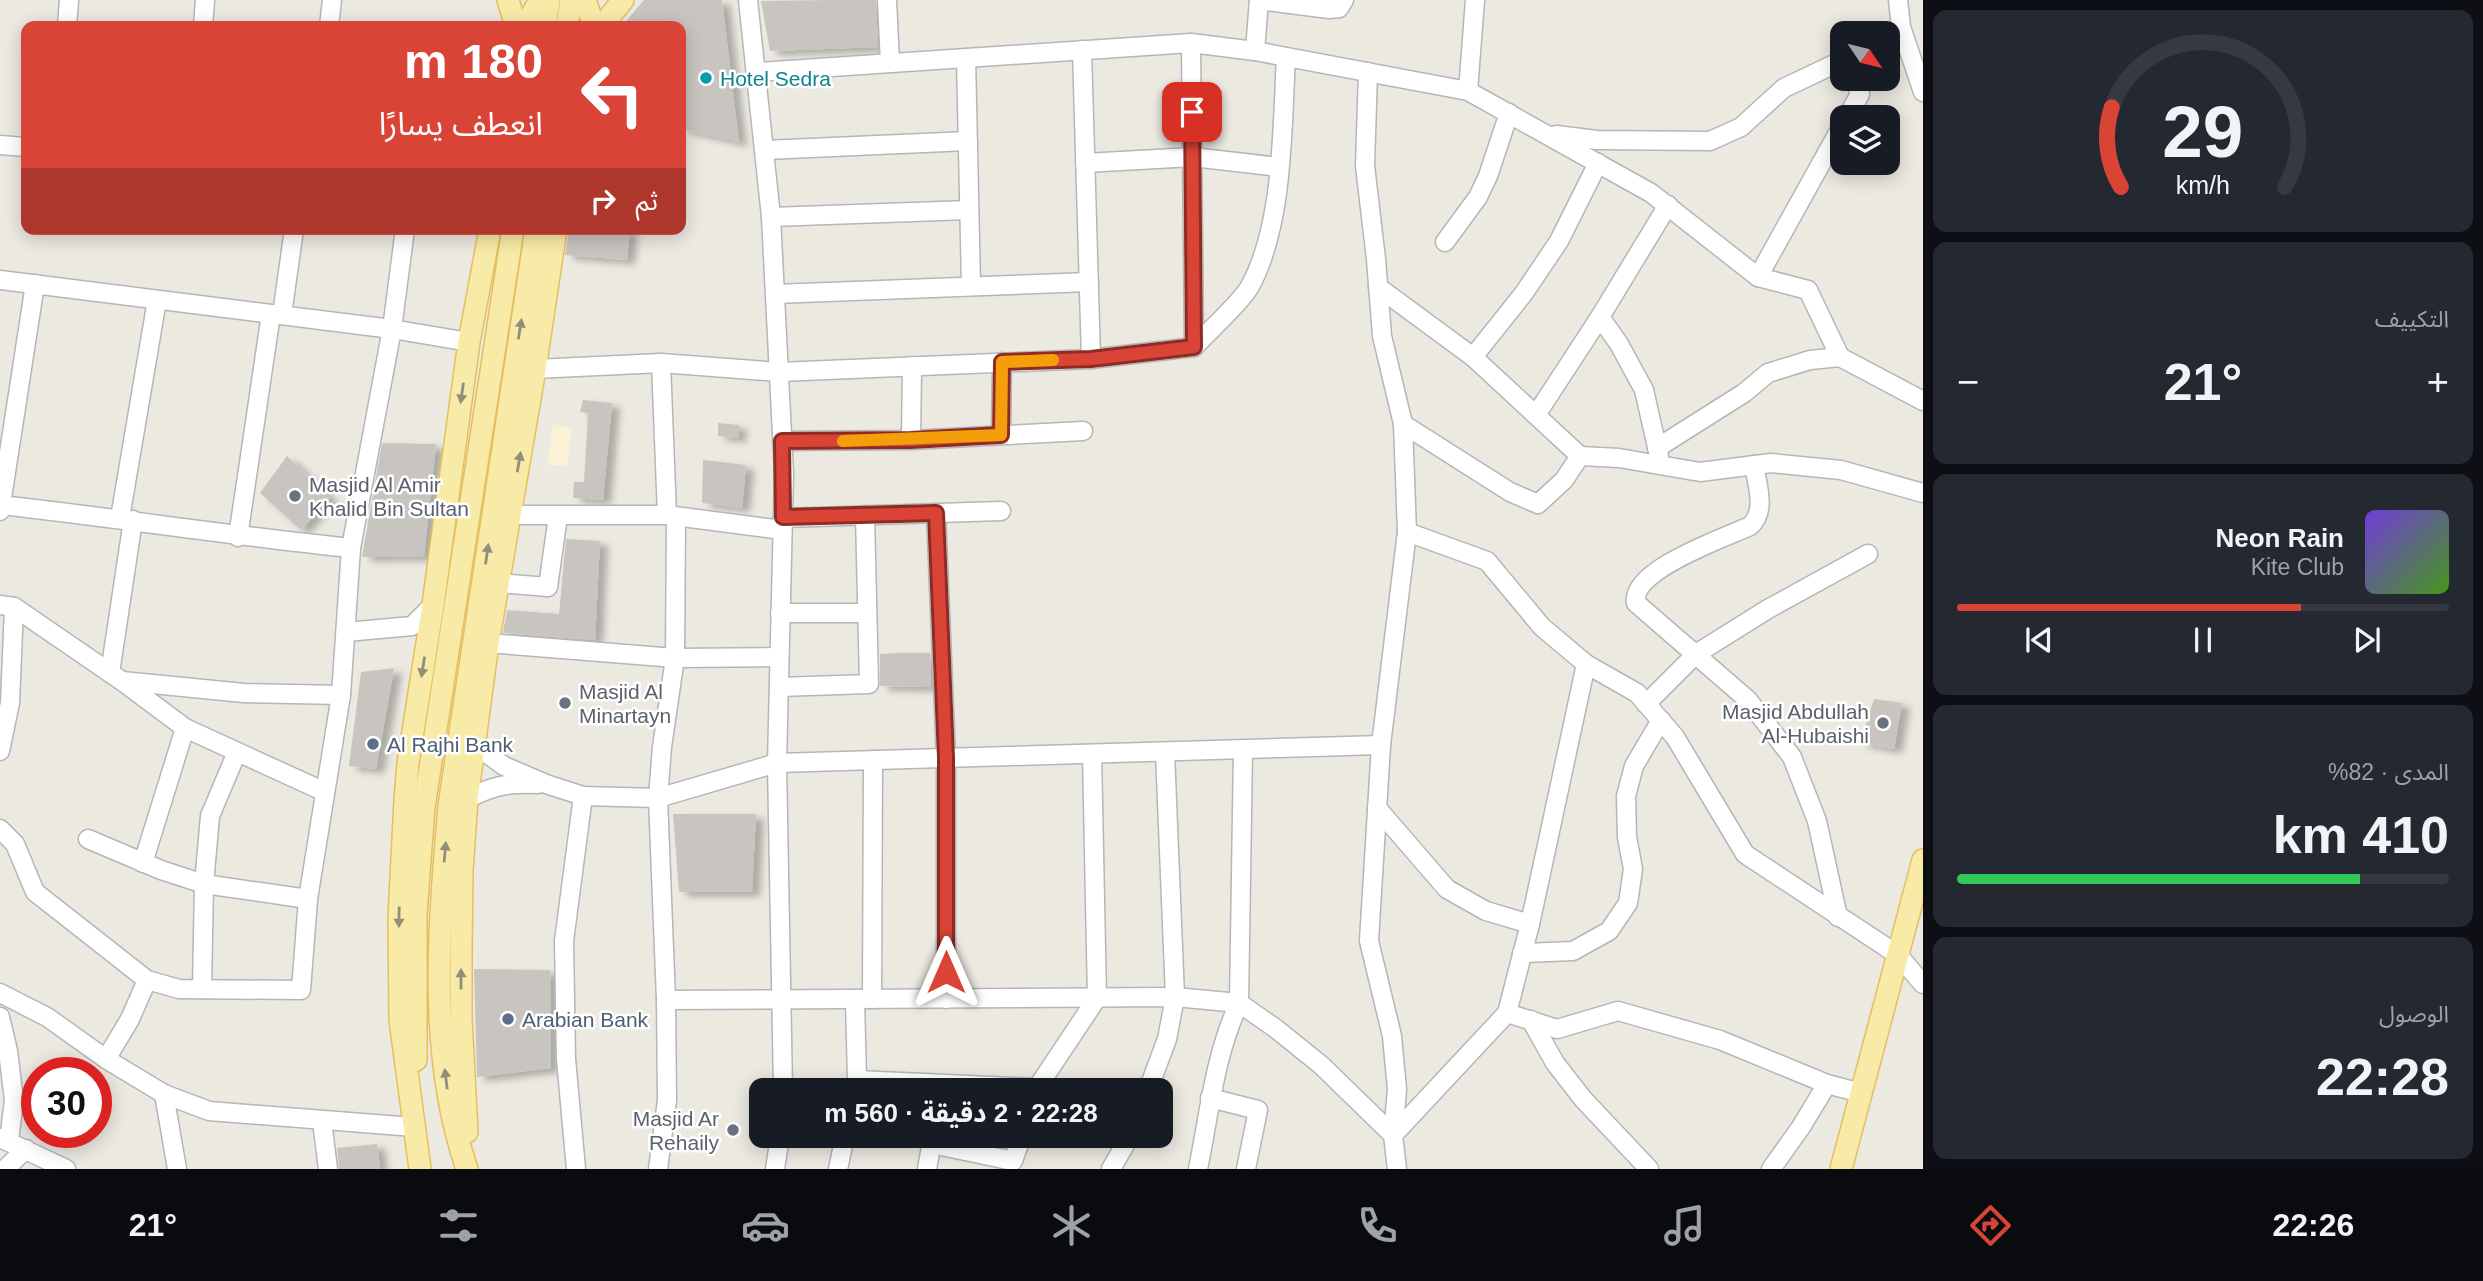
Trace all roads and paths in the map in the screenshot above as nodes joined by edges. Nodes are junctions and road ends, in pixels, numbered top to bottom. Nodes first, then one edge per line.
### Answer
1 (69, 0) edge
2 (205, 0) edge
3 (332, 0) edge
4 (508, 0) edge
5 (531, 0) edge
6 (540, 0) edge
7 (549, 0) edge
8 (571, 0) edge
9 (585, 0) edge
10 (623, 0) edge
11 (748, 0) edge
12 (887, 0) edge
13 (1259, 0) edge
14 (1344, 0) edge
15 (1475, 0) edge
16 (1898, 0) edge
17 (67, 21) edge
18 (203, 21) edge
19 (330, 21) edge
20 (524, 21) edge
21 (529, 21) edge
22 (530, 21) edge
23 (532, 21) edge
24 (568, 21) edge
25 (592, 21) edge
26 (605, 21) edge
27 (1896, 21) edge
28 (1900, 42) edge
29 (1191, 43) junction
30 (1082, 50) junction
31 (1255, 51) junction
32 (1286, 57) junction
33 (966, 58) junction
34 (890, 63) junction
35 (1830, 66) edge
36 (757, 72) junction
37 (1368, 72) junction
38 (1468, 91) junction
39 (1923, 92) edge
40 (1509, 113) junction
41 (1545, 133) junction
42 (968, 141) junction
43 (0, 145) edge
44 (21, 147) edge
45 (1830, 147) edge
46 (765, 150) junction
47 (1193, 157) junction
48 (1085, 163) junction
49 (1598, 163) junction
50 (1279, 167) junction
51 (1668, 205) junction
52 (969, 210) junction
53 (771, 217) junction
54 (293, 235) edge
55 (404, 235) edge
56 (489, 235) edge
57 (512, 235) edge
58 (535, 235) edge
59 (555, 235) edge
60 (1445, 242) dead end
61 (1758, 277) junction
62 (0, 280) edge
63 (1089, 282) junction
64 (34, 284) junction
65 (971, 286) junction
66 (1378, 287) junction
67 (775, 294) junction
68 (157, 300) junction
69 (276, 315) junction
70 (1600, 317) junction
71 (392, 329) junction
72 (469, 342) junction
73 (1194, 347) junction
74 (1473, 357) junction
75 (1839, 357) junction
76 (1091, 359) junction
77 (1002, 362) junction
78 (661, 363) junction
79 (912, 366) junction
80 (535, 369) junction
81 (779, 372) junction
82 (1923, 401) edge
83 (1536, 415) junction
84 (1403, 424) junction
85 (1083, 431) dead end
86 (1001, 435) junction
87 (911, 440) junction
88 (782, 441) junction
89 (1657, 448) junction
90 (1580, 456) junction
91 (1754, 465) junction
92 (1661, 466) junction
93 (1923, 493) edge
94 (1, 507) edge
95 (1001, 511) dead end
96 (936, 513) junction
97 (510, 515) junction
98 (865, 515) junction
99 (558, 516) junction
100 (671, 516) junction
101 (126, 519) junction
102 (783, 524) junction
103 (1407, 532) junction
104 (238, 537) junction
105 (351, 548) junction
106 (1868, 554) dead end
107 (498, 583) junction
108 (433, 605) junction
109 (7, 606) edge
110 (780, 612) junction
111 (867, 613) junction
112 (346, 632) junction
113 (488, 643) junction
114 (1696, 654) junction
115 (779, 657) junction
116 (675, 659) junction
117 (1586, 664) junction
118 (116, 677) junction
119 (779, 687) junction
120 (341, 695) junction
121 (1646, 704) junction
122 (1661, 720) junction
123 (185, 728) junction
124 (475, 744) junction
125 (1381, 746) junction
126 (1243, 750) junction
127 (0, 751) edge
128 (1165, 751) junction
129 (237, 752) junction
130 (1092, 754) junction
131 (946, 758) junction
132 (873, 760) junction
133 (777, 763) junction
134 (546, 784) junction
135 (325, 792) junction
136 (583, 796) junction
137 (658, 798) junction
138 (467, 799) junction
139 (1377, 808) junction
140 (0, 829) edge
141 (88, 839) dead end
142 (1923, 860) edge
143 (144, 863) junction
144 (204, 884) junction
145 (308, 899) junction
146 (1838, 917) junction
147 (1530, 924) junction
148 (1522, 953) junction
149 (1898, 955) junction
150 (147, 980) junction
151 (1923, 984) edge
152 (202, 989) junction
153 (0, 993) edge
154 (1175, 997) junction
155 (1097, 998) junction
156 (864, 999) junction
157 (946, 999) junction
158 (666, 1000) junction
159 (781, 1000) junction
160 (1239, 1003) junction
161 (1507, 1013) junction
162 (0, 1017) edge
163 (1531, 1020) junction
164 (103, 1057) edge
165 (107, 1057) edge
166 (112, 1063) edge
167 (783, 1078) edge
168 (857, 1078) edge
169 (1045, 1078) edge
170 (1152, 1078) edge
171 (1827, 1084) junction
172 (1861, 1093) junction
173 (164, 1094) junction
174 (1210, 1098) junction
175 (413, 1119) junction
176 (322, 1121) junction
177 (1393, 1135) junction
178 (5, 1140) edge
179 (778, 1148) edge
180 (842, 1148) edge
181 (931, 1148) edge
182 (963, 1148) edge
183 (1018, 1148) edge
184 (1123, 1148) edge
185 (26, 1149) junction
186 (5, 1169) edge
187 (66, 1169) edge
188 (177, 1169) edge
189 (328, 1169) edge
190 (420, 1169) edge
191 (469, 1169) edge
192 (576, 1169) edge
193 (658, 1169) edge
194 (775, 1169) edge
195 (838, 1169) edge
196 (927, 1169) edge
197 (1111, 1169) edge
198 (1198, 1169) edge
199 (1246, 1169) edge
200 (1398, 1169) edge
201 (1649, 1169) edge
202 (1771, 1169) edge
203 (1841, 1169) edge

1 - 17 street
2 - 18 street
3 - 19 street
4 - 20 main road
5 - 21 main road
6 - 22 main road
7 - 23 main road
8 - 24 main road
9 - 25 main road
10 - 26 main road
11 - 36 street
12 - 34 street
13 - 14 street
13 - 31 street
15 - 38 street
16 - 27 street
28 - 39 street
29 - 30 street
29 - 31 street
29 - 47 street
30 - 33 street
30 - 48 street
31 - 32 street
32 - 37 street
32 - 50 street
33 - 34 street
33 - 42 street
34 - 36 street
35 - 41 street
36 - 46 street
37 - 38 street
37 - 66 street
38 - 40 street
40 - 41 street
40 - 60 street
41 - 49 street
42 - 46 street
42 - 52 street
43 - 44 street
45 - 61 street
46 - 53 street
47 - 48 street
47 - 50 street
47 - 73 street
48 - 63 street
49 - 51 street
49 - 74 street
50 - 73 street
51 - 61 street
51 - 70 street
52 - 53 street
52 - 65 street
53 - 67 street
54 - 69 street
55 - 71 street
56 - 72 main road
57 - 175 main road
191 -> 58 main road
59 - 80 main road
61 - 75 street
62 - 64 street
63 - 65 street
63 - 76 street
64 - 68 street
64 - 94 street
65 - 67 street
66 - 74 street
66 - 84 street
67 - 81 street
68 - 69 street
68 - 101 street
69 - 71 street
69 - 104 street
70 - 83 street
70 - 89 street
71 - 72 street
71 - 105 street
72 -> 108 main road
73 - 76 street
74 - 83 street
75 - 82 street
75 - 89 street
76 - 77 street
77 - 79 street
77 - 86 street
78 - 80 street
78 - 81 street
78 - 100 street
79 - 81 street
79 - 87 street
97 -> 80 main road
81 - 88 street
83 - 90 street
84 - 90 street
84 - 103 street
85 - 86 street
86 - 87 street
87 - 88 street
88 - 102 street
89 - 92 street
90 - 92 street
91 - 92 street
91 - 93 street
91 - 114 street
94 - 101 street
95 - 96 street
96 - 98 street
96 - 131 street
97 - 99 street
97 - 107 main road
98 - 102 street
98 - 111 street
99 - 100 street
99 - 107 street
100 - 102 street
100 - 116 street
101 - 104 street
101 - 118 street
102 - 110 street
103 - 117 street
103 - 125 street
104 - 105 street
105 - 112 street
106 - 114 street
107 - 113 main road
108 - 112 street
108 -> 175 main road
109 - 118 street
109 - 127 street
110 - 111 street
110 - 115 street
111 - 119 street
112 - 120 street
113 - 116 street
113 - 124 main road
114 - 121 street
114 - 146 street
115 - 116 street
115 - 119 street
116 - 137 street
117 - 121 street
117 - 147 street
118 - 120 street
118 - 123 street
119 - 133 street
120 - 135 street
121 - 122 street
122 - 146 street
122 - 148 street
123 - 129 street
123 - 143 street
124 - 134 street
124 - 138 main road
125 - 126 street
125 - 139 street
126 - 128 street
126 - 160 street
128 - 130 street
128 - 154 street
129 - 135 street
129 - 144 street
130 - 131 street
130 - 155 street
131 - 132 street
131 - 157 street
132 - 133 street
132 - 156 street
133 - 137 street
133 - 159 street
134 - 136 street
134 - 138 street
135 - 145 street
136 - 137 street
136 - 192 street
137 - 158 street
191 -> 138 main road
139 - 147 street
139 - 177 street
140 - 150 street
141 - 143 street
142 - 149 main road
143 - 144 street
144 - 145 street
144 - 152 street
145 - 152 street
146 - 149 street
147 - 148 street
148 - 161 street
149 - 151 street
149 - 172 main road
150 - 152 street
150 - 165 street
153 - 164 street
154 - 155 street
154 - 160 street
154 - 170 street
155 - 157 street
155 - 169 street
156 - 157 street
156 - 159 street
156 - 168 street
158 - 159 street
158 - 193 street
159 - 167 street
160 - 174 street
160 - 177 street
161 - 163 street
161 - 177 street
162 - 178 street
163 - 171 street
163 - 201 street
166 - 173 street
171 - 172 street
171 - 202 street
172 - 203 main road
173 - 176 street
173 - 188 street
174 - 198 street
174 - 199 street
175 - 176 street
175 - 190 main road
176 - 189 street
177 - 200 street
178 - 185 street
179 - 194 street
180 - 195 street
181 - 196 street
182 - 183 street
184 - 197 street
185 - 186 street
185 - 187 street

